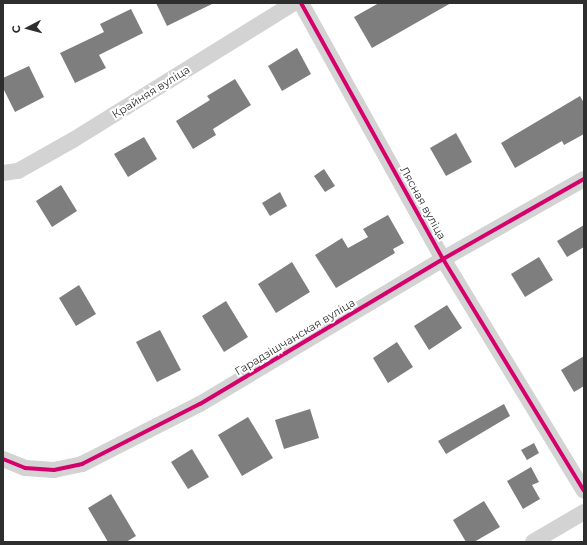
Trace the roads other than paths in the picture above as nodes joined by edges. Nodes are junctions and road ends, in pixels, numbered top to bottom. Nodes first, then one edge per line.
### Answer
1 (294, 3) edge
2 (301, 3) edge
3 (3, 173) edge
4 (584, 179) edge
5 (443, 259) junction
6 (3, 459) edge
7 (584, 491) edge
8 (584, 512) edge
9 (533, 542) edge

1 - 3 street, Крайняя вуліца
2 - 5 street, Лясная вуліца
4 - 5 street, Гарадзішчанская вуліца
5 - 6 street, Гарадзішчанская вуліца
5 - 7 street, Лясная вуліца
8 - 9 street

